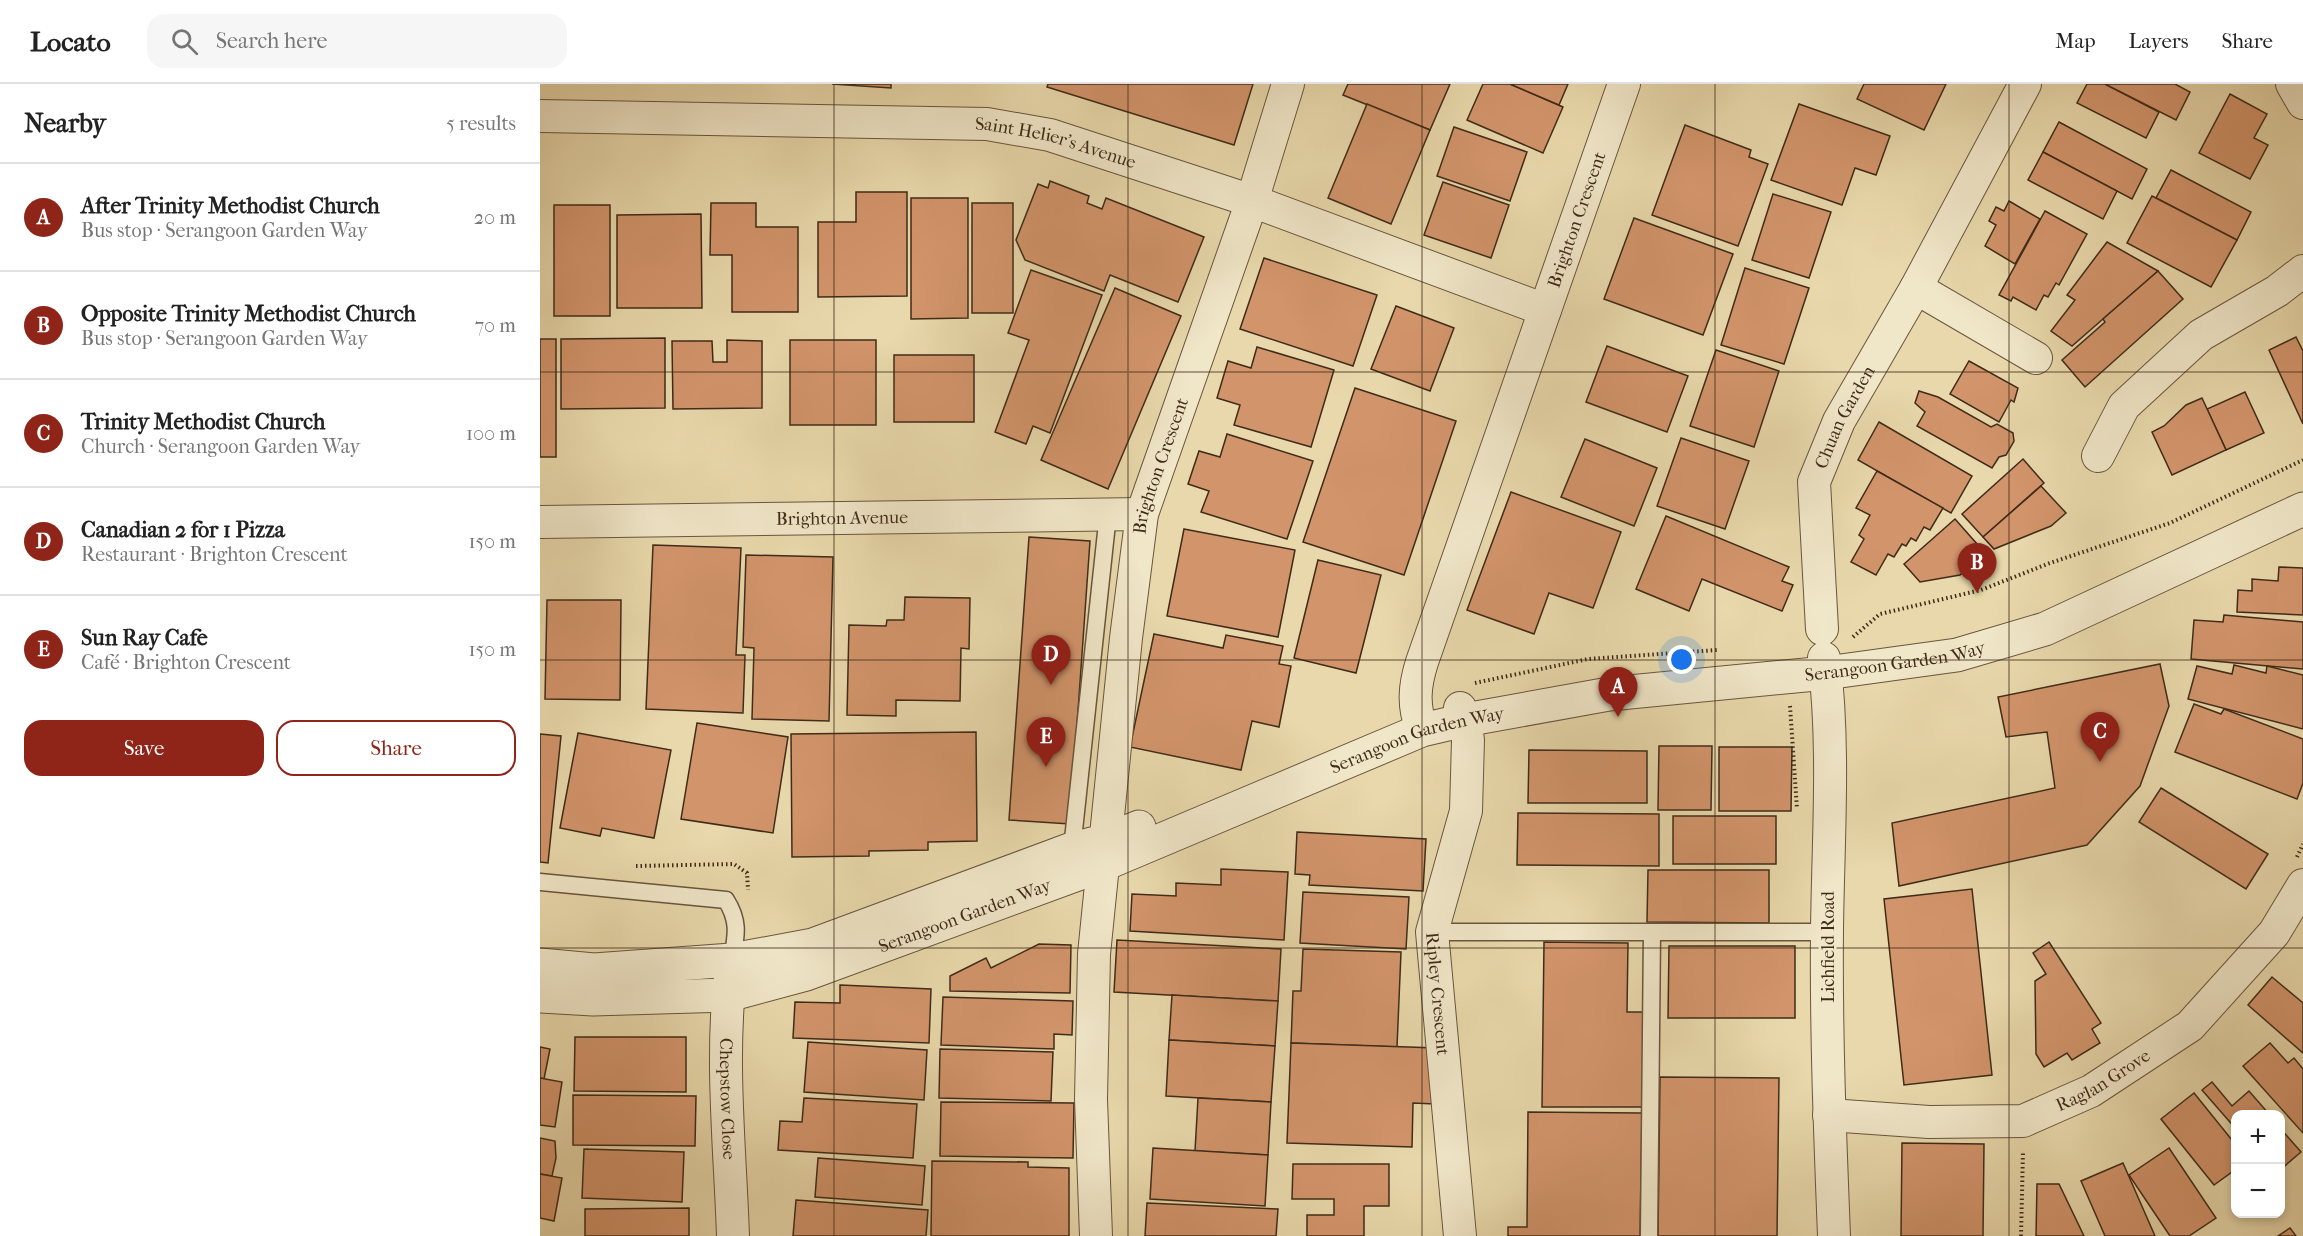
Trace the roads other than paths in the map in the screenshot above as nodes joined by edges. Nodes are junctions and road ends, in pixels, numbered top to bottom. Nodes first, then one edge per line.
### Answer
1 (1288, 84) edge
2 (1624, 84) edge
3 (2025, 84) edge
4 (2292, 84) edge
5 (2303, 103) edge
6 (540, 116) edge
7 (1252, 201) junction
8 (2303, 271) edge
9 (1916, 288) junction
10 (1545, 310) junction
11 (2036, 358) dead end
12 (2098, 456) dead end
13 (2303, 485) edge
14 (2303, 509) edge
15 (1108, 514) junction
16 (1142, 514) junction
17 (540, 522) edge
18 (1829, 649) junction
19 (1463, 704) junction
20 (1420, 724) junction
21 (1072, 849) junction
22 (1103, 853) junction
23 (2299, 873) edge
24 (540, 882) edge
25 (1432, 932) junction
26 (1652, 932) junction
27 (1827, 932) junction
28 (732, 960) junction
29 (540, 965) edge
30 (728, 995) junction
31 (540, 996) edge
32 (1829, 1115) junction
33 (733, 1236) edge
34 (1096, 1236) edge
35 (1460, 1236) edge
36 (1649, 1236) edge
37 (1834, 1236) edge

1 - 7 street, Brighton Crescent
2 - 10 street, Brighton Crescent
3 - 9 street, Chuan Garden
4 - 5 street
6 - 7 street, Saint Helier's Avenue
7 - 10 street, Saint Helier's Avenue
7 - 16 street, Brighton Crescent
8 - 12 street
9 - 11 street
9 - 18 street, Chuan Garden
10 - 20 street, Brighton Crescent
13 - 18 street, Serangoon Garden Way
14 - 18 street, Serangoon Garden Way
15 - 16 street, Brighton Avenue
15 - 17 street, Brighton Avenue
15 - 21 lane
16 - 22 street, Brighton Crescent
18 - 19 street, Serangoon Garden Way
18 - 27 street, Lichfield Road
19 - 20 street, Serangoon Garden Way
19 - 25 street, Ripley Crescent
20 - 22 street, Serangoon Garden Way
21 - 22 street, Serangoon Garden Way
21 - 28 street, Serangoon Garden Way
22 - 30 street, Serangoon Garden Way
22 - 34 street
23 - 32 street, Raglan Grove
24 - 28 lane
25 - 26 lane
25 - 35 street, Ripley Crescent
26 - 27 lane
26 - 36 lane
27 - 32 street, Lichfield Road
28 - 29 street, Serangoon Garden Way
28 - 30 street, Chepstow Close
30 - 31 street, Serangoon Garden Way
30 - 33 street, Chepstow Close
32 - 37 street, Lichfield Road

